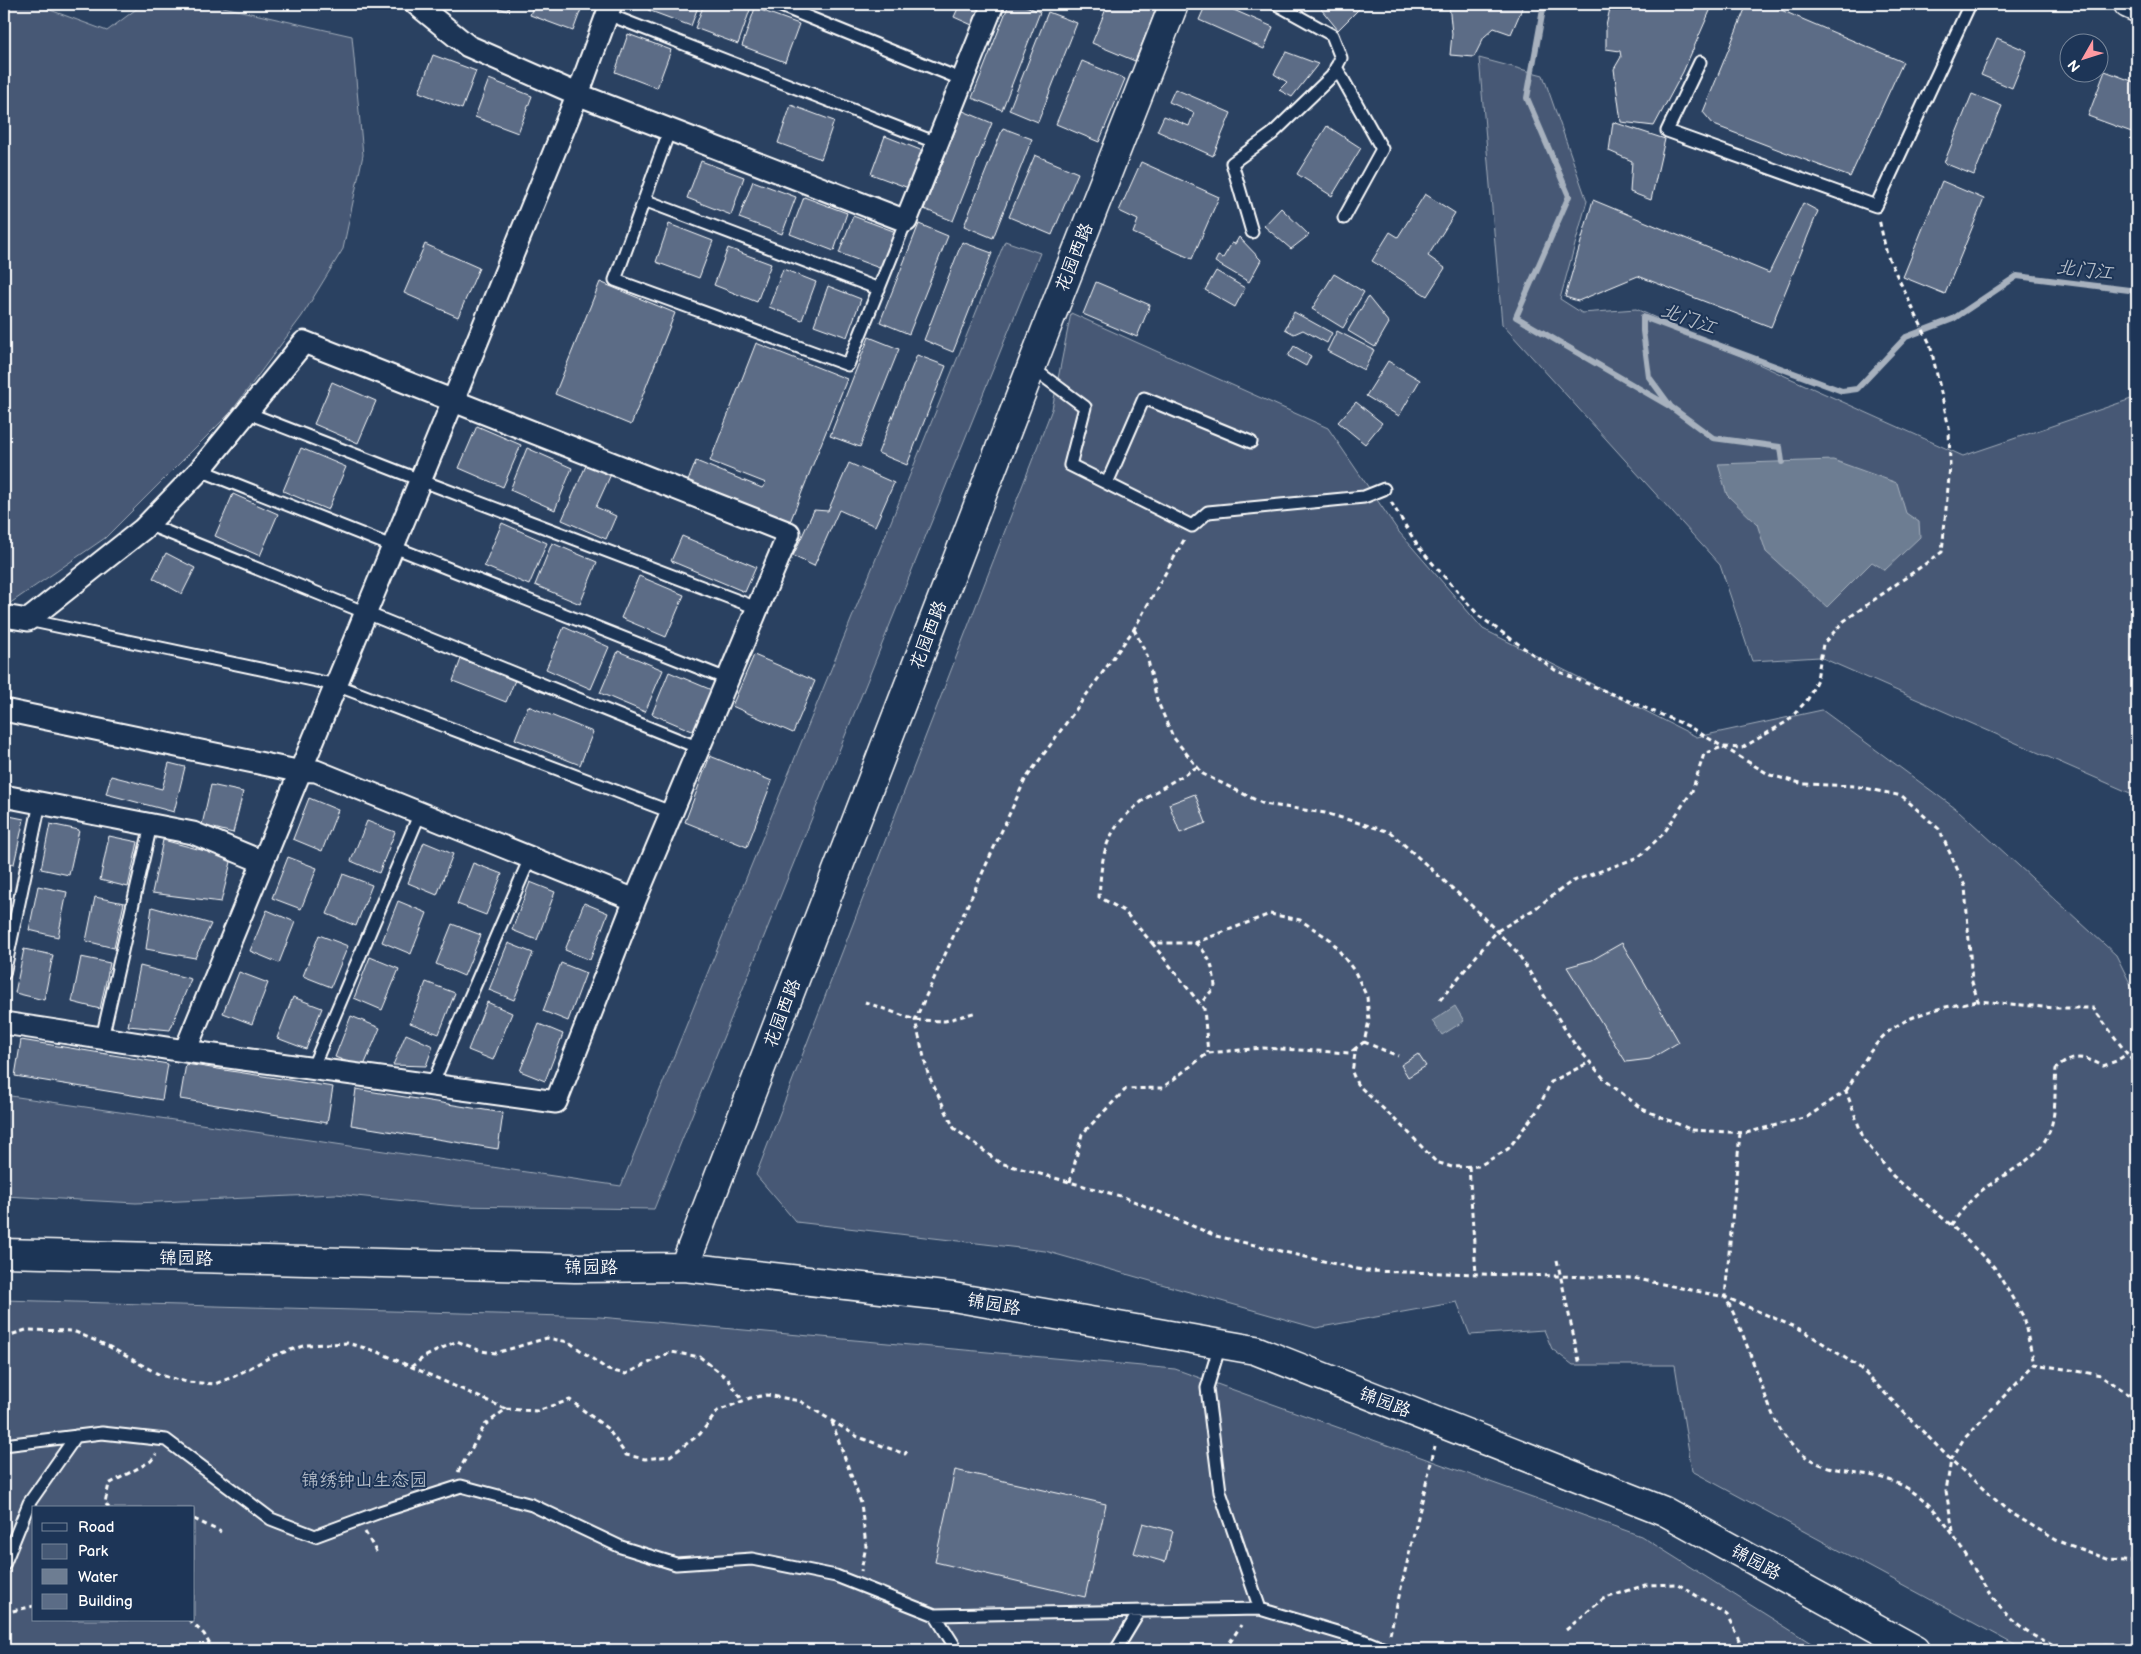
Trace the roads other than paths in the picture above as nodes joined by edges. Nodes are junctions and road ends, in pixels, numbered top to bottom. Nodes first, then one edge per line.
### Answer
1 (416, 4) edge
2 (776, 4) edge
3 (993, 4) edge
4 (1174, 4) edge
5 (1276, 4) edge
6 (1970, 4) edge
7 (2128, 4) edge
8 (2137, 8) edge
9 (609, 9) edge
10 (1700, 62) dead end
11 (1336, 67) junction
12 (963, 80) junction
13 (578, 94) junction
14 (670, 129) junction
15 (937, 143) junction
16 (644, 200) junction
17 (1344, 218) dead end
18 (906, 221) junction
19 (1252, 232) dead end
20 (879, 289) junction
21 (1031, 367) junction
22 (453, 401) junction
23 (248, 413) junction
24 (1251, 442) dead end
25 (200, 470) junction
26 (420, 480) junction
27 (1108, 483) junction
28 (1384, 490) road end
29 (147, 524) junction
30 (393, 548) junction
31 (757, 608) junction
32 (366, 612) junction
33 (4, 616) edge
34 (28, 620) junction
35 (727, 679) junction
36 (336, 685) junction
37 (4, 710) edge
38 (699, 748) junction
39 (301, 770) junction
40 (4, 796) edge
41 (40, 803) junction
42 (672, 812) junction
43 (420, 813) junction
44 (151, 825) junction
45 (530, 858) junction
46 (263, 862) junction
47 (635, 900) junction
48 (4, 974) edge
49 (4, 1023) edge
50 (102, 1038) junction
51 (185, 1051) junction
52 (312, 1069) junction
53 (432, 1085) junction
54 (4, 1253) edge
55 (684, 1267) junction
56 (1220, 1344) junction
57 (76, 1436) junction
58 (4, 1445) edge
59 (4, 1565) edge
60 (1256, 1609) junction
61 (1139, 1612) junction
62 (936, 1615) junction
63 (957, 1650) edge
64 (1116, 1650) edge
65 (1387, 1650) edge
66 (1916, 1650) edge

1 - 13 street
2 - 12 lane
3 - 12 street
4 - 21 main road, 花园西路
5 - 11 lane
6 - 10 lane
7 - 8 main road
9 - 13 street
9 - 15 lane
11 - 17 lane
11 - 19 lane
12 - 15 street
13 - 14 street
13 - 22 street
14 - 16 lane
14 - 18 street
15 - 18 street
16 - 20 lane
16 - 20 lane
18 - 20 lane
21 - 27 lane
21 - 55 main road, 花园西路
22 - 23 street
22 - 26 street
22 - 31 street
23 - 25 street
23 - 26 lane
24 - 27 lane
25 - 29 street
25 - 30 lane
26 - 30 street
26 - 31 lane
27 - 28 lane
29 - 32 lane
29 - 34 street
30 - 32 street
30 - 35 lane
31 - 35 street
32 - 36 street
32 - 38 lane
33 - 34 street
34 - 36 lane
35 - 38 street
36 - 39 street
36 - 42 lane
37 - 39 street
38 - 42 street
39 - 43 street
39 - 46 street
40 - 41 street
41 - 44 street
41 - 48 lane
42 - 47 street
43 - 45 street
43 - 52 lane
44 - 46 street
44 - 50 lane
45 - 47 street
45 - 53 lane
46 - 51 street
47 - 53 street
49 - 50 street
50 - 51 street
51 - 52 street
52 - 53 street
54 - 55 main road, 锦园路
55 - 56 main road, 锦园路
56 - 60 lane
56 - 66 main road, 锦园路
57 - 58 lane
57 - 59 lane
57 - 62 lane
60 - 61 lane
60 - 65 lane
61 - 62 lane
61 - 64 lane
62 - 63 lane

